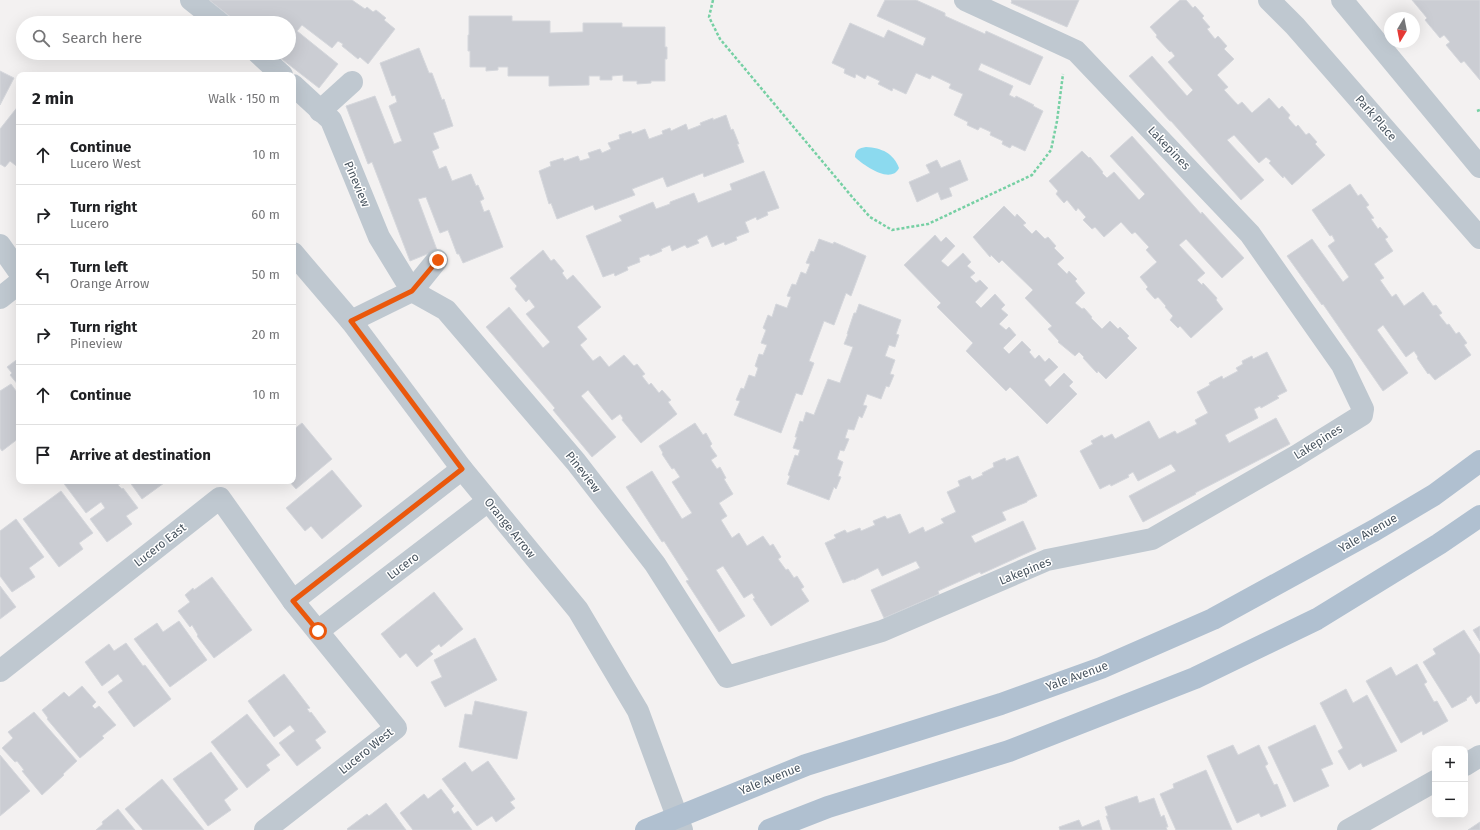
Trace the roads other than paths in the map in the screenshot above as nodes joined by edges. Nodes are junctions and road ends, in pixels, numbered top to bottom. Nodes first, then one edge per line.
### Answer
1 (191, 0) edge
2 (965, 0) edge
3 (1269, 0) edge
4 (1342, 0) edge
5 (211, 16) edge
6 (266, 60) edge
7 (279, 72) edge
8 (352, 82) dead end
9 (296, 88) edge
10 (320, 111) junction
11 (1480, 167) edge
12 (1480, 238) edge
13 (0, 244) edge
14 (296, 257) edge
15 (438, 260) dead end
16 (16, 268) edge
17 (16, 285) edge
18 (412, 291) junction
19 (0, 298) edge
20 (351, 321) junction
21 (1480, 461) edge
22 (462, 469) junction
23 (488, 501) junction
24 (1480, 516) edge
25 (293, 601) junction
26 (318, 631) junction
27 (0, 671) edge
28 (727, 677) joint
29 (1480, 756) edge
30 (1468, 763) edge
31 (1433, 782) edge
32 (680, 823) edge
33 (265, 830) edge
34 (646, 830) edge
35 (769, 830) edge
36 (1348, 830) edge

1 - 5 street
2 - 28 street, Lakepines
3 - 12 street, Park Place
4 - 11 street
6 - 7 street
8 - 10 street
9 - 10 street, Pineview
10 - 18 street, Pineview
13 - 16 street
14 - 20 street, Orange Arrow
15 - 18 street
17 - 19 street
18 - 20 street
18 - 28 street, Pineview
20 - 22 street, Orange Arrow
21 - 32 main road, Yale Avenue
22 - 23 street, Orange Arrow
22 - 25 street
23 - 26 street, Lucero
23 - 32 street, Orange Arrow
24 - 35 main road
25 - 26 street, Lucero West
25 - 27 street, Lucero East
26 - 33 street, Lucero West
29 - 30 street
31 - 36 street
32 - 34 main road, Yale Avenue

